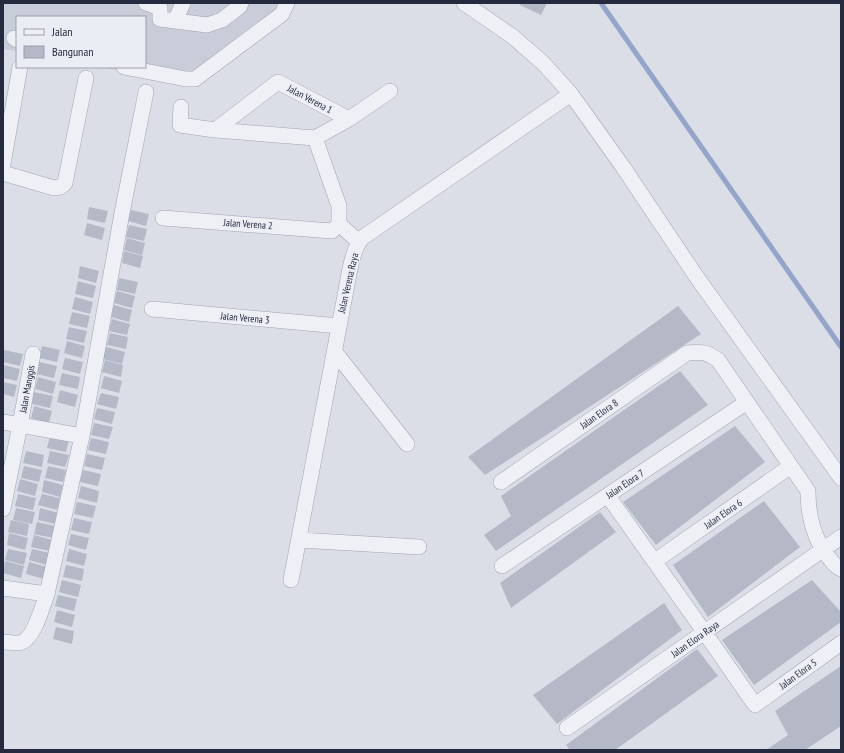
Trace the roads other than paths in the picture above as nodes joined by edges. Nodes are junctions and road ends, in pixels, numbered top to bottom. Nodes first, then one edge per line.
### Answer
1 (146, 3) edge
2 (183, 3) edge
3 (241, 3) edge
4 (287, 3) edge
5 (464, 3) edge
6 (175, 21) junction
7 (20, 68) edge
8 (129, 68) edge
9 (86, 78) dead end
10 (390, 91) dead end
11 (146, 92) dead end
12 (571, 94) junction
13 (180, 107) dead end
14 (348, 119) junction
15 (215, 130) junction
16 (315, 138) junction
17 (3, 164) edge
18 (3, 173) edge
19 (163, 218) dead end
20 (335, 228) junction
21 (359, 242) junction
22 (152, 309) dead end
23 (339, 326) junction
24 (335, 352) junction
25 (33, 354) dead end
26 (747, 402) junction
27 (3, 422) edge
28 (20, 425) junction
29 (82, 436) junction
30 (407, 444) dead end
31 (791, 466) junction
32 (841, 478) edge
33 (501, 482) dead end
34 (608, 496) junction
35 (3, 509) edge
36 (841, 537) edge
37 (299, 540) junction
38 (419, 547) dead end
39 (823, 550) junction
40 (655, 562) junction
41 (502, 566) dead end
42 (841, 569) edge
43 (291, 580) dead end
44 (3, 588) edge
45 (46, 594) junction
46 (705, 632) junction
47 (3, 642) edge
48 (841, 643) edge
49 (567, 728) dead end

1 - 6 street
2 - 6 street
3 - 6 street
4 - 8 street
5 - 12 street
7 - 17 street
9 - 18 street
10 - 14 street, Jalan Verena 1
11 - 29 street
12 - 21 street, Jalan Verena Raya
12 - 32 street
13 - 15 street
14 - 15 street, Jalan Verena 1
14 - 16 street, Jalan Verena 1
15 - 16 street
16 - 20 street
19 - 20 street, Jalan Verena 2
20 - 21 street
21 - 23 street, Jalan Verena Raya
22 - 23 street, Jalan Verena 3
23 - 24 street, Jalan Verena Raya
24 - 30 street
24 - 37 street, Jalan Verena Raya
25 - 28 street, Jalan Manggis
26 - 31 street
26 - 33 street, Jalan Elora 8
26 - 34 street, Jalan Elora 7
27 - 28 street
28 - 29 street
28 - 35 street, Jalan Manggis
29 - 45 street
31 - 39 street
31 - 40 street, Jalan Elora 6
34 - 40 street
34 - 41 street, Jalan Elora 7
36 - 39 street, Jalan Elora Raya
37 - 38 street
37 - 43 street, Jalan Verena Raya
39 - 42 street
39 - 46 street, Jalan Elora Raya
40 - 46 street
44 - 45 street
45 - 47 street
46 - 48 street, Jalan Elora 5
46 - 49 street, Jalan Elora Raya

